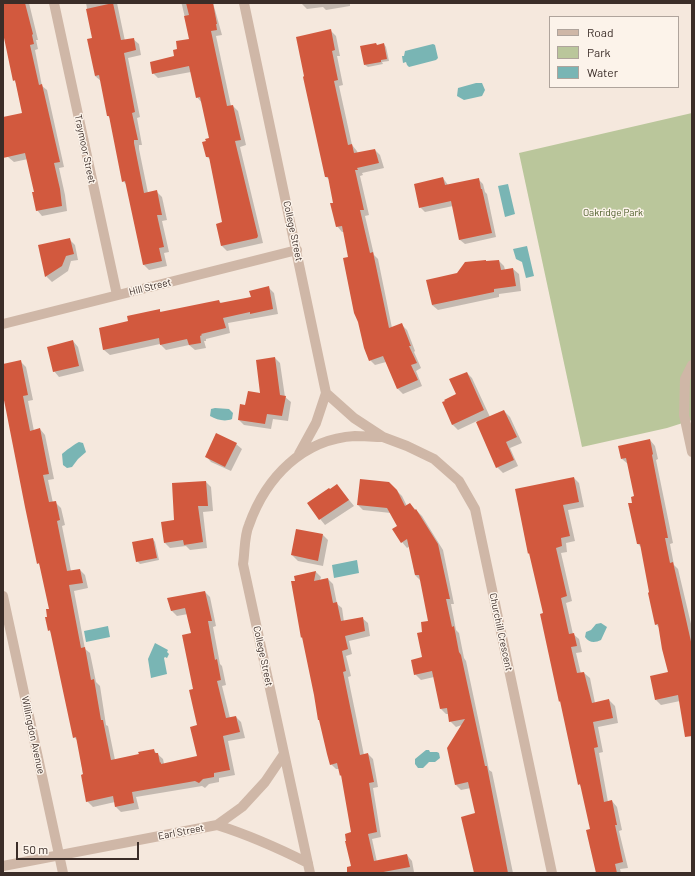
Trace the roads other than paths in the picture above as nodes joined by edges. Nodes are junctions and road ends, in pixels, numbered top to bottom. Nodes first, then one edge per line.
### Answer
1 (54, 3) edge
2 (244, 3) edge
3 (297, 250) junction
4 (117, 295) junction
5 (3, 324) edge
6 (692, 365) edge
7 (326, 393) junction
8 (383, 437) junction
9 (336, 440) joint
10 (692, 452) edge
11 (299, 454) junction
12 (3, 596) edge
13 (284, 754) junction
14 (217, 825) junction
15 (59, 855) junction
16 (3, 866) edge
17 (309, 868) edge
18 (62, 873) edge
19 (552, 873) edge

1 - 4 street, Traymoor Street
2 - 3 street, College Street
3 - 4 street, Hill Street
3 - 7 street, College Street
4 - 5 street, Hill Street
6 - 10 street
7 - 8 street, Churchill Crescent
7 - 11 street, College Street
8 - 9 street, Churchill Crescent
8 - 19 street, Churchill Crescent
9 - 11 street, College Street
11 - 13 street, College Street
12 - 15 street, Willingdon Avenue
13 - 14 street, Earl Street
13 - 17 street, College Street
14 - 15 street, Earl Street
14 - 17 street, Earl Street
15 - 16 street, Earl Street
15 - 18 street, Willingdon Avenue

